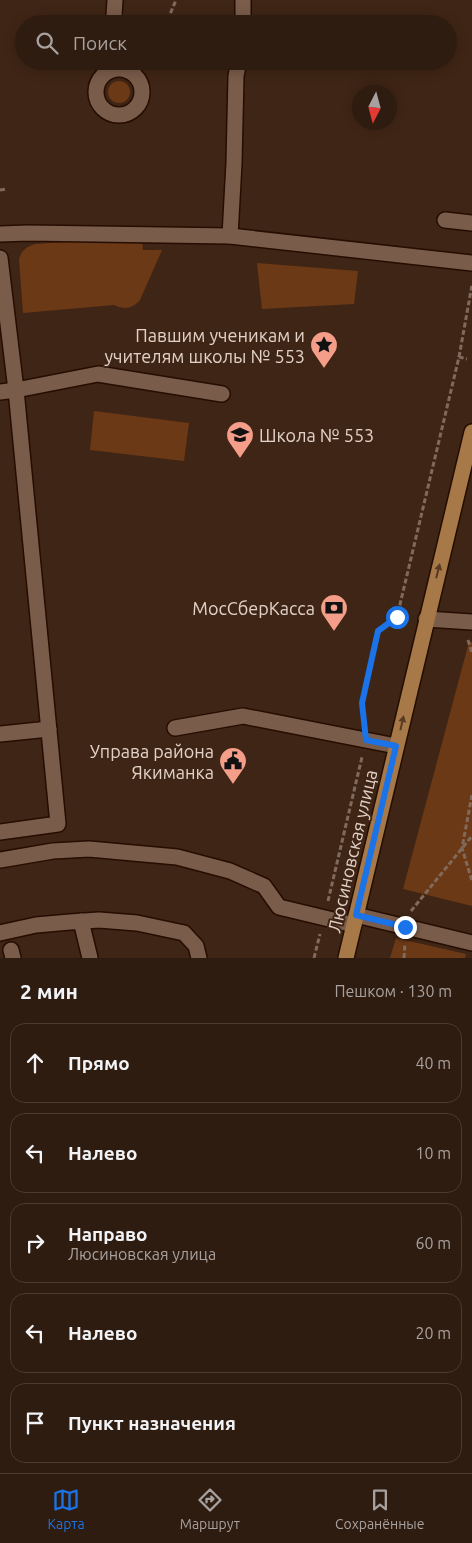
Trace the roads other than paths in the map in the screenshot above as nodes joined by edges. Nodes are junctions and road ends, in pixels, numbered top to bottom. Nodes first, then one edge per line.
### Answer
1 (115, 0) edge
2 (243, 0) edge
3 (114, 15) edge
4 (243, 15) edge
5 (108, 70) edge
6 (129, 70) edge
7 (237, 70) edge
8 (445, 220) dead end
9 (472, 222) edge
10 (0, 234) edge
11 (230, 236) junction
12 (0, 258) edge
13 (472, 263) edge
14 (16, 390) junction
15 (0, 392) edge
16 (222, 394) dead end
17 (472, 432) edge
18 (426, 618) junction
19 (472, 622) edge
20 (175, 728) dead end
21 (49, 729) junction
22 (0, 734) edge
23 (396, 746) junction
24 (0, 832) edge
25 (0, 860) edge
26 (355, 920) junction
27 (80, 921) junction
28 (0, 933) edge
29 (472, 943) edge
30 (90, 958) edge
31 (199, 958) edge
32 (346, 958) edge

1 - 3 lane
2 - 4 lane
5 - 6 lane
7 - 11 lane
8 - 9 lane
10 - 11 lane
11 - 13 lane
12 - 14 lane
14 - 15 lane
14 - 16 lane
14 - 21 lane
18 -> 17 main road, Люсиновская улица
18 - 19 lane
23 -> 18 main road, Люсиновская улица
20 - 23 lane
21 - 22 lane
21 - 24 lane
23 - 26 main road, Люсиновская улица
25 - 26 lane
26 - 29 lane
26 - 32 main road, Люсиновская улица
27 - 28 lane
27 - 30 lane
27 - 31 lane

